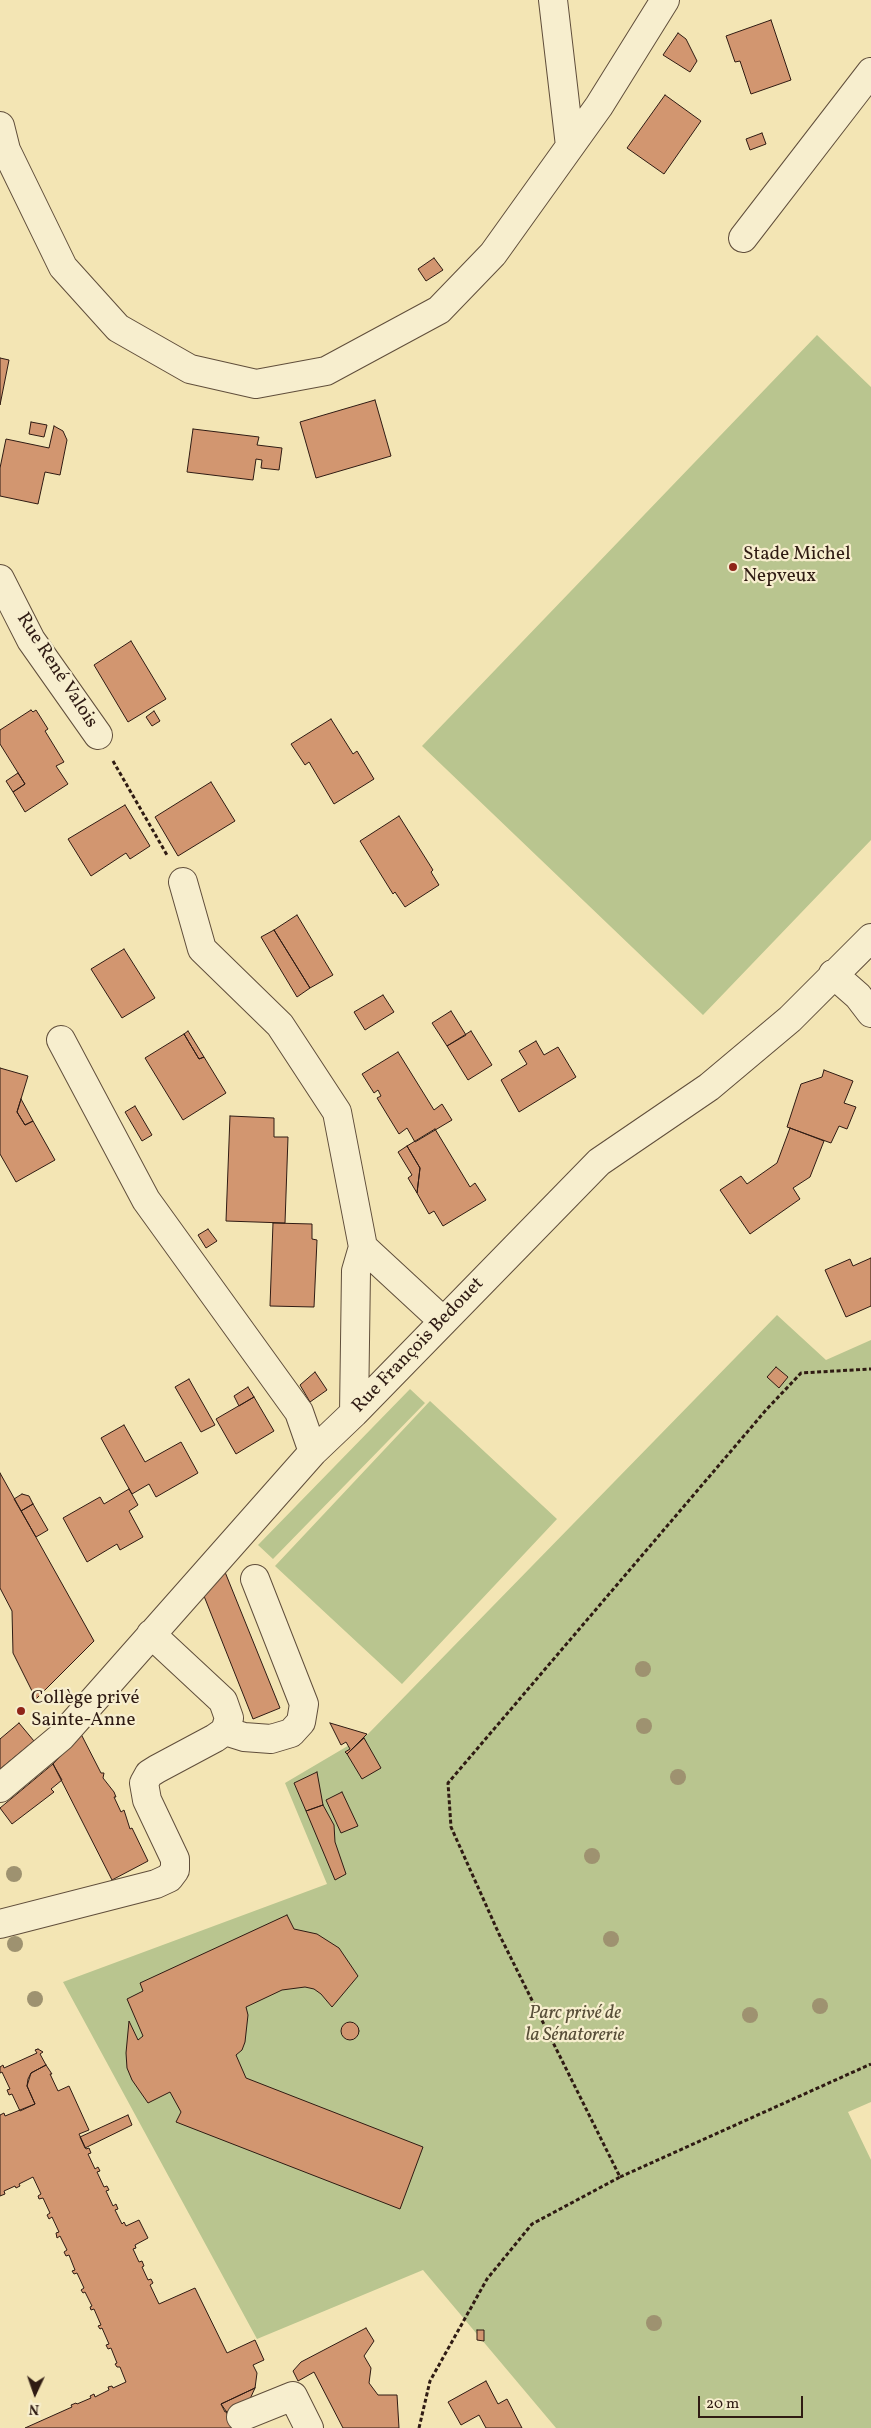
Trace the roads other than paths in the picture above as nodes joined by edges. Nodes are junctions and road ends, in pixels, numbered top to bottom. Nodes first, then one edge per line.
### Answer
1 (553, 0) edge
2 (665, 0) edge
3 (871, 72) edge
4 (0, 126) edge
5 (570, 146) junction
6 (743, 238) dead end
7 (0, 579) edge
8 (98, 735) road end
9 (183, 882) road end
10 (871, 938) edge
11 (833, 974) junction
12 (871, 1013) edge
13 (61, 1040) dead end
14 (364, 1247) junction
15 (443, 1321) junction
16 (354, 1413) junction
17 (313, 1452) junction
18 (255, 1579) dead end
19 (151, 1634) junction
20 (225, 1731) junction
21 (0, 1788) edge
22 (0, 1924) edge
23 (241, 2416) dead end
24 (309, 2428) edge

1 - 5 street
2 - 5 street
3 - 6 street
4 - 5 street
7 - 8 street, Rue René Valois
9 - 14 street
10 - 11 street, Rue François Bedouet
11 - 12 street
11 - 15 street, Rue François Bedouet
13 - 17 street
14 - 15 street
14 - 16 street
15 - 16 street, Rue François Bedouet
16 - 17 street, Rue François Bedouet
17 - 19 street, Rue François Bedouet
18 - 20 street
19 - 20 street
19 - 21 street, Rue François Bedouet
20 - 22 street
23 - 24 street

